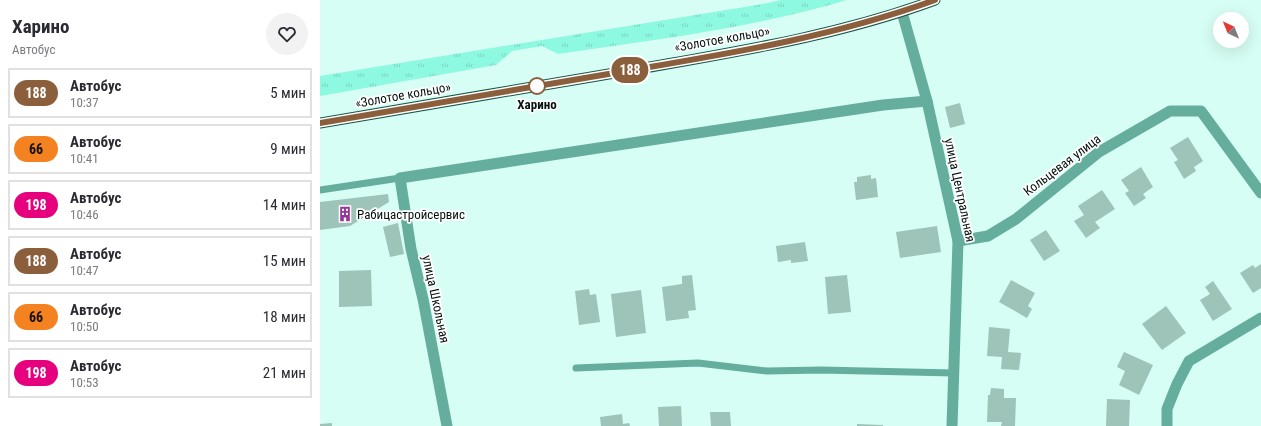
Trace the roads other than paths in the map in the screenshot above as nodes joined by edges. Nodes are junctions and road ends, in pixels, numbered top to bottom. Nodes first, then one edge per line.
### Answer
1 (935, 0) edge
2 (902, 12) junction
3 (926, 101) junction
4 (320, 123) edge
5 (400, 178) junction
6 (320, 190) edge
7 (1261, 193) edge
8 (958, 240) junction
9 (1261, 318) edge
10 (576, 368) dead end
11 (954, 373) junction
12 (447, 426) edge
13 (952, 426) edge
14 (1166, 426) edge

1 - 2 highway, «Золотое кольцо»
2 - 3 street, улица Центральная
2 - 4 highway, «Золотое кольцо»
3 - 5 street
3 - 8 street, улица Центральная
5 - 6 lane
5 - 12 street, улица Школьная
7 - 8 street, Кольцевая улица
8 - 11 street, улица Центральная
9 - 14 street
10 - 11 lane
11 - 13 street, улица Центральная

